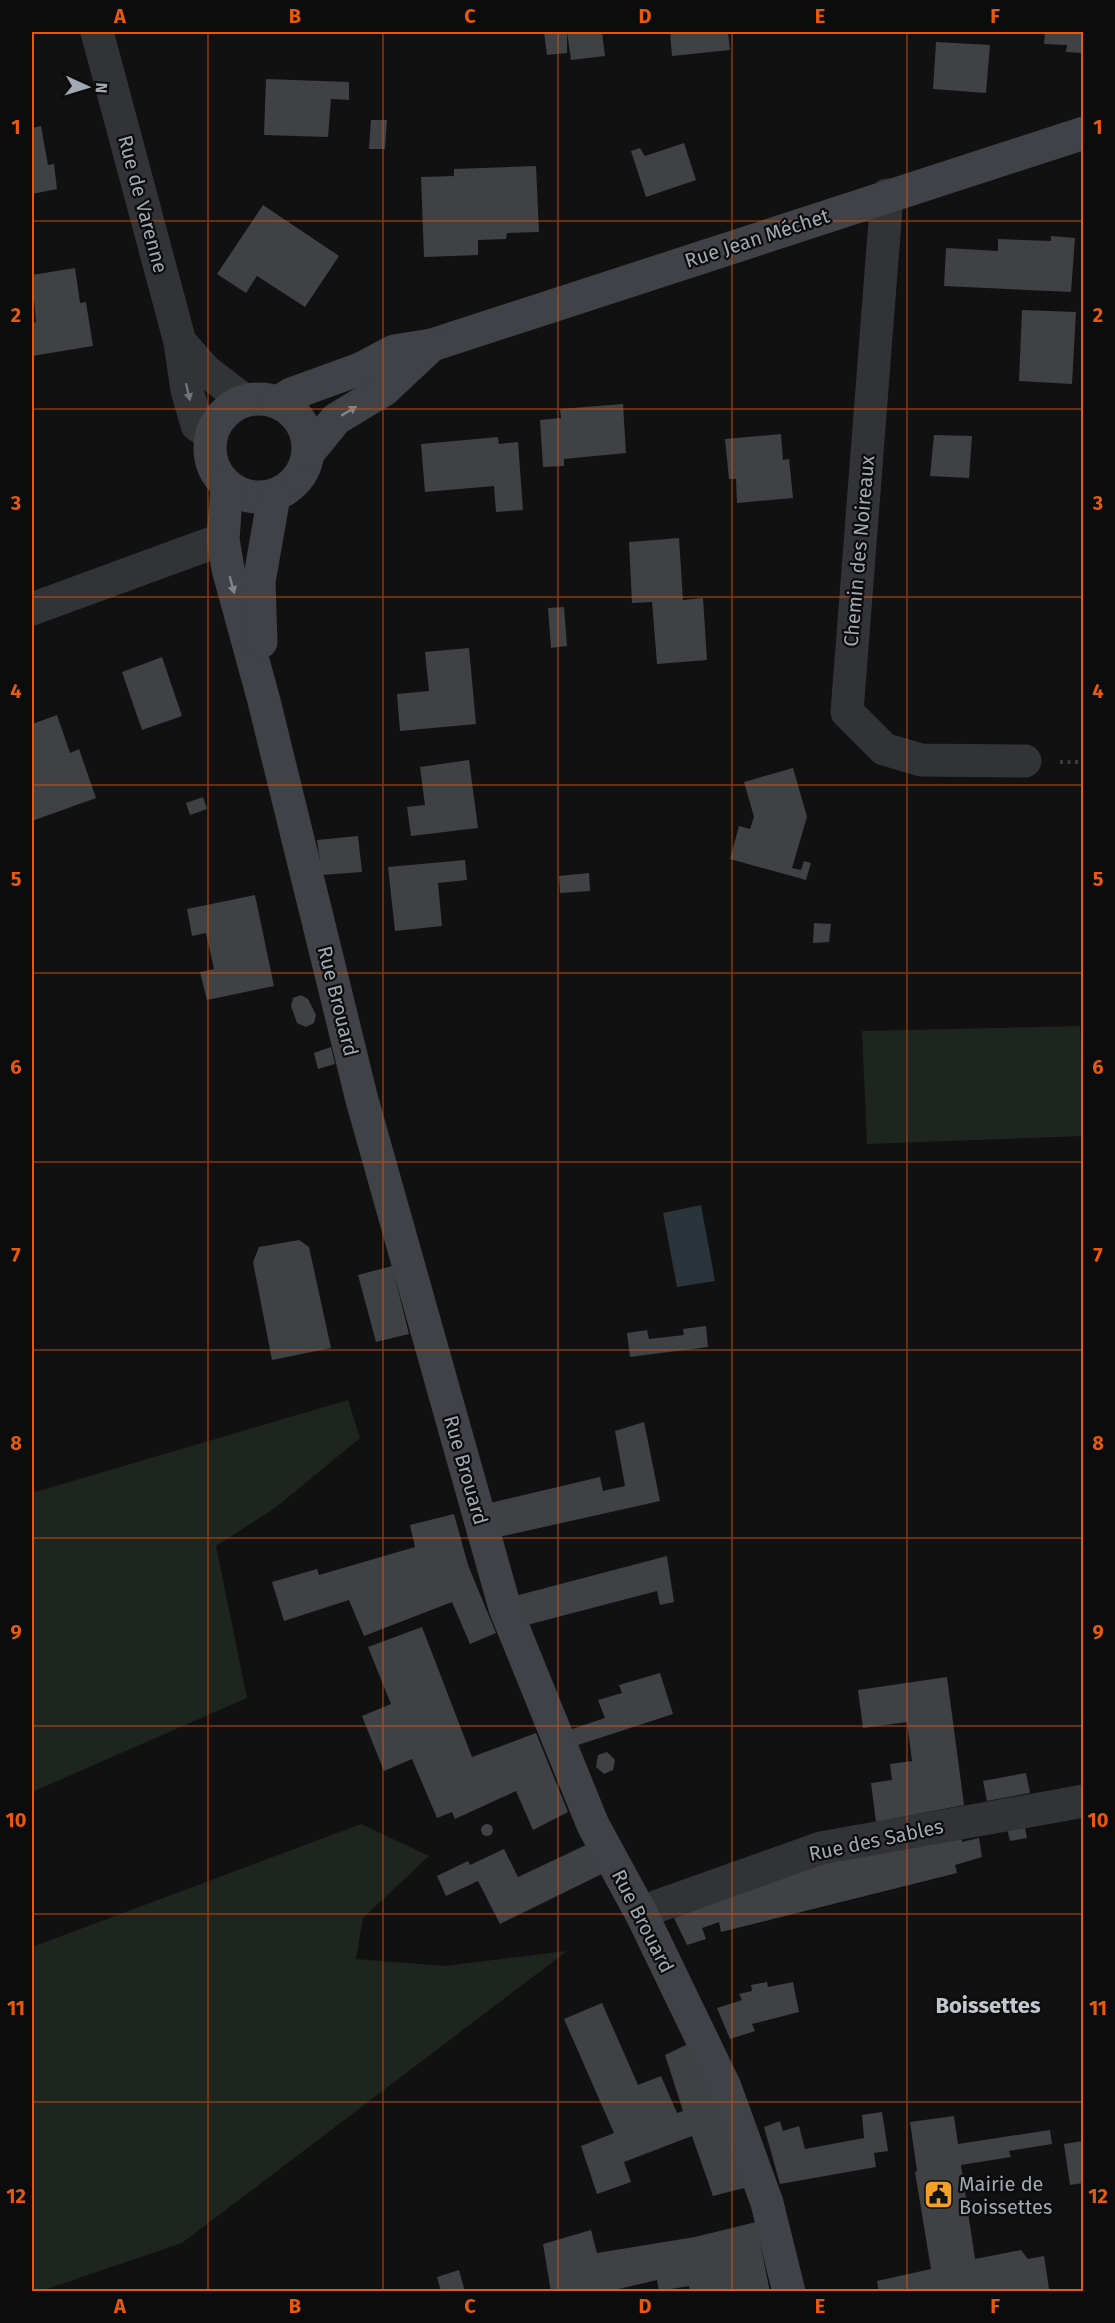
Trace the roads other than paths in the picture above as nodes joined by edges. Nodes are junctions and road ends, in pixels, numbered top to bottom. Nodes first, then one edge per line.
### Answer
1 (97, 32) edge
2 (1083, 133) edge
3 (888, 195) junction
4 (180, 342) junction
5 (432, 345) junction
6 (244, 400) junction
7 (279, 402) junction
8 (211, 434) junction
9 (309, 452) junction
10 (227, 486) junction
11 (273, 496) junction
12 (223, 538) junction
13 (32, 609) edge
14 (264, 701) junction
15 (1025, 761) dead end
16 (1083, 1801) edge
17 (642, 1915) junction
18 (789, 2292) edge

1 - 4 street, Rue de Varenne
2 - 3 street, Rue Jean Méchet
3 - 5 street, Rue Jean Méchet
3 - 15 street, Chemin des Noireaux
4 - 6 street, Rue de Varenne
4 -> 8 street, Rue de Varenne
5 - 7 street, Rue Jean Méchet
9 -> 5 street, Rue Jean Méchet
6 - 7 street
6 - 8 street
7 - 9 street
8 - 10 street
9 - 11 street
10 - 11 street
10 - 12 street, Rue Brouard
11 - 14 street, Rue Brouard
12 - 13 street
12 -> 14 street, Rue Brouard
14 - 17 street, Rue Brouard
16 - 17 street, Rue des Sables
17 - 18 street, Rue Brouard

